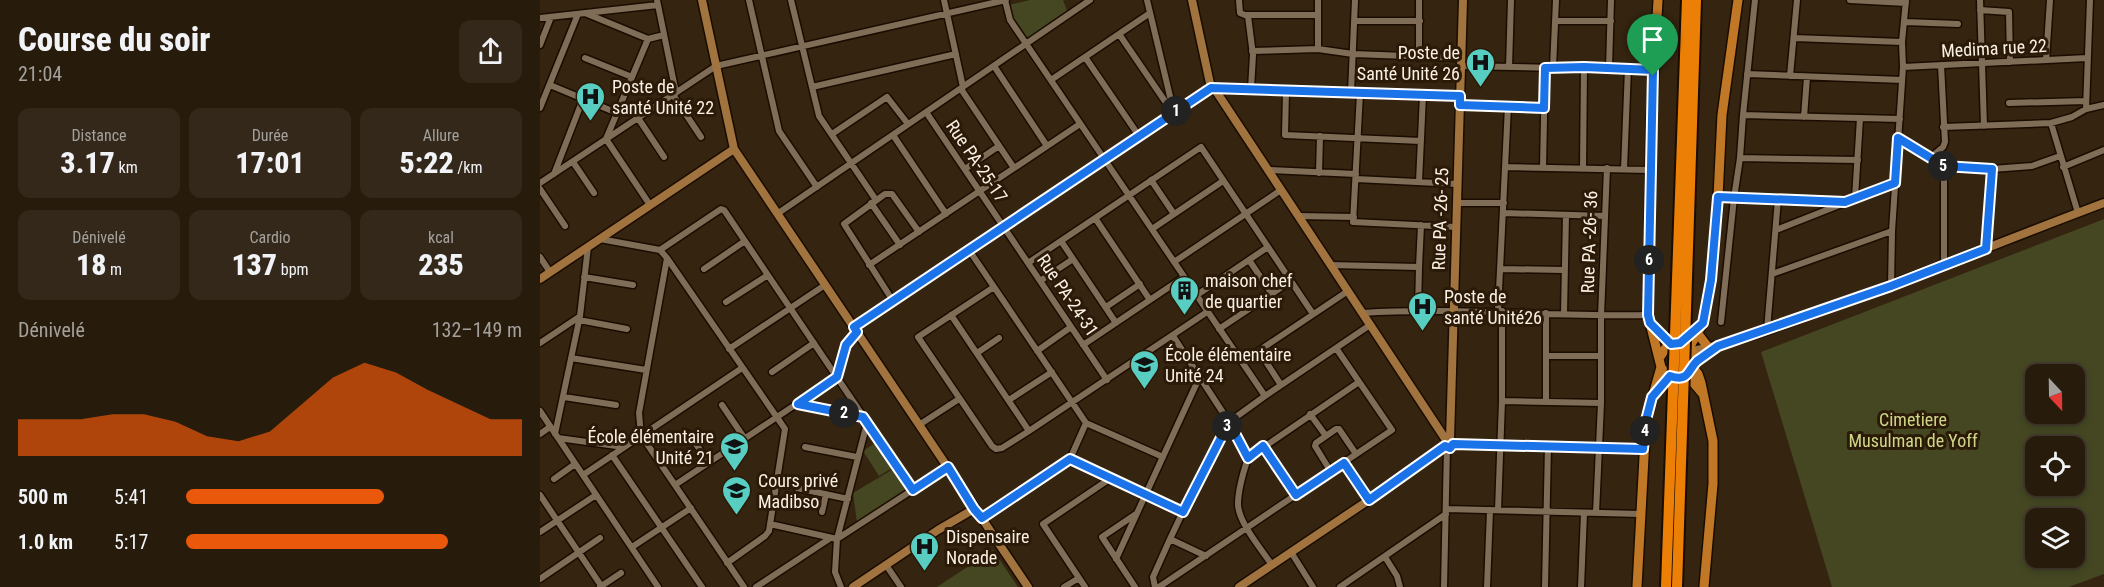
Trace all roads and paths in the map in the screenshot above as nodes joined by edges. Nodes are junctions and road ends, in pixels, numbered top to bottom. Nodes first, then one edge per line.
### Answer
1 (702, 0) edge
2 (749, 0) edge
3 (791, 0) edge
4 (944, 0) edge
5 (1006, 0) edge
6 (1090, 0) edge
7 (1147, 0) edge
8 (1192, 0) edge
9 (1239, 0) edge
10 (1318, 0) edge
11 (1355, 0) edge
12 (1419, 0) edge
13 (1463, 0) edge
14 (1511, 0) edge
15 (1556, 0) edge
16 (1611, 0) edge
17 (1658, 0) edge
18 (1687, 0) edge
19 (1696, 0) edge
20 (1738, 0) edge
21 (1755, 0) edge
22 (1797, 0) edge
23 (1850, 0) edge
24 (1980, 0) edge
25 (2050, 0) edge
26 (2090, 0) edge
27 (657, 2) edge
28 (1906, 2) edge
29 (1980, 10) junction
30 (1150, 13) junction
31 (581, 14) junction
32 (947, 14) junction
33 (1318, 15) junction
34 (1248, 16) junction
35 (551, 17) junction
36 (540, 18) edge
37 (1355, 21) junction
38 (1420, 21) junction
39 (1555, 21) junction
40 (1611, 21) junction
41 (1905, 22) junction
42 (1958, 24) dead end
43 (1119, 34) junction
44 (664, 35) junction
45 (1794, 38) junction
46 (648, 39) junction
47 (1902, 42) junction
48 (1026, 44) junction
49 (540, 45) edge
50 (802, 47) junction
51 (1318, 49) junction
52 (1252, 51) junction
53 (956, 54) junction
54 (1353, 54) junction
55 (762, 56) junction
56 (1085, 57) junction
57 (585, 58) dead end
58 (1419, 58) junction
59 (2087, 58) junction
60 (2046, 60) junction
61 (1461, 62) junction
62 (2010, 62) junction
63 (1981, 63) junction
64 (1941, 65) junction
65 (716, 66) junction
66 (994, 66) junction
67 (1509, 67) junction
68 (1584, 67) junction
69 (1903, 67) junction
70 (1545, 68) junction
71 (1553, 68) junction
72 (1610, 68) junction
73 (1628, 69) junction
74 (1653, 70) junction
75 (1747, 74) junction
76 (1791, 76) junction
77 (632, 77) junction
78 (1807, 77) junction
79 (1051, 80) junction
80 (1902, 80) junction
81 (550, 85) junction
82 (812, 87) junction
83 (962, 88) junction
84 (1212, 88) junction
85 (1251, 89) junction
86 (1286, 90) junction
87 (1356, 93) junction
88 (674, 94) junction
89 (1423, 95) junction
90 (583, 99) junction
91 (1460, 101) junction
92 (2086, 101) junction
93 (2009, 103) dead end
94 (2104, 105) edge
95 (1508, 106) junction
96 (540, 108) edge
97 (1544, 108) junction
98 (2086, 109) junction
99 (926, 112) junction
100 (617, 113) junction
101 (1173, 113) junction
102 (1743, 115) junction
103 (1804, 117) junction
104 (638, 118) junction
105 (1860, 118) junction
106 (1899, 119) junction
107 (2051, 123) junction
108 (908, 124) junction
109 (1080, 124) junction
110 (1984, 126) junction
111 (1943, 127) junction
112 (831, 134) junction
113 (893, 135) junction
114 (1139, 136) junction
115 (1320, 136) junction
116 (701, 137) dead end
117 (1358, 138) junction
118 (1898, 138) junction
119 (606, 139) junction
120 (1421, 141) junction
121 (999, 146) junction
122 (1047, 146) junction
123 (734, 149) junction
124 (2104, 150) edge
125 (2060, 156) junction
126 (664, 157) dead end
127 (1740, 158) junction
128 (1930, 158) junction
129 (1105, 159) junction
130 (1858, 160) junction
131 (573, 162) junction
132 (851, 164) junction
133 (1944, 166) junction
134 (2063, 166) junction
135 (1505, 167) junction
136 (1014, 168) junction
137 (1543, 168) junction
138 (1583, 168) junction
139 (1607, 168) junction
140 (964, 169) junction
141 (1624, 169) junction
142 (1992, 169) junction
143 (1268, 170) junction
144 (1650, 170) junction
145 (1319, 173) junction
146 (554, 174) junction
147 (1356, 177) junction
148 (1151, 180) junction
149 (1223, 181) junction
150 (1419, 182) junction
151 (540, 183) edge
152 (1895, 183) junction
153 (1457, 184) junction
154 (817, 187) junction
155 (540, 189) edge
156 (1281, 190) junction
157 (980, 191) junction
158 (594, 193) dead end
159 (1129, 195) junction
160 (1718, 197) junction
161 (1734, 198) junction
162 (1855, 198) junction
163 (1778, 199) junction
164 (874, 202) junction
165 (1845, 202) junction
166 (1457, 203) junction
167 (1504, 203) junction
168 (2104, 203) edge
169 (650, 205) junction
170 (1504, 213) junction
171 (2078, 213) junction
172 (777, 214) junction
173 (946, 214) junction
174 (1174, 214) junction
175 (1246, 214) junction
176 (1566, 215) junction
177 (1298, 216) junction
178 (1605, 216) junction
179 (1354, 217) junction
180 (1095, 218) junction
181 (1421, 225) junction
182 (565, 226) dead end
183 (1004, 227) junction
184 (1456, 227) junction
185 (1152, 229) junction
186 (1776, 230) junction
187 (1892, 231) junction
188 (919, 232) junction
189 (600, 239) junction
190 (745, 241) junction
191 (1061, 241) junction
192 (900, 245) junction
193 (588, 247) junction
194 (1268, 247) junction
195 (1986, 249) junction
196 (660, 250) junction
197 (969, 250) junction
198 (540, 257) edge
199 (667, 258) junction
200 (1073, 258) junction
201 (1249, 260) junction
202 (1174, 262) junction
203 (1028, 263) junction
204 (869, 265) junction
205 (1330, 265) junction
206 (1944, 265) junction
207 (1419, 267) junction
208 (704, 269) dead end
209 (1501, 269) junction
210 (1563, 270) junction
211 (550, 272) junction
212 (768, 274) junction
213 (1772, 274) junction
214 (584, 277) junction
215 (1184, 277) junction
216 (540, 279) edge
217 (1040, 281) junction
218 (1291, 281) junction
219 (1140, 284) junction
220 (633, 285) dead end
221 (825, 285) junction
222 (1891, 286) junction
223 (994, 287) junction
224 (1348, 291) junction
225 (1272, 294) junction
226 (1197, 295) junction
227 (1150, 300) junction
228 (893, 301) junction
229 (726, 302) dead end
230 (1106, 307) junction
231 (790, 308) junction
232 (1418, 310) junction
233 (1454, 310) junction
234 (1500, 311) junction
235 (1207, 312) junction
236 (1362, 313) junction
237 (1546, 313) junction
238 (1313, 314) junction
239 (1563, 314) junction
240 (951, 315) junction
241 (1601, 316) junction
242 (579, 318) junction
243 (1649, 319) junction
244 (1721, 322) dead end
245 (1116, 323) junction
246 (1703, 323) junction
247 (1370, 325) junction
248 (1071, 327) junction
249 (627, 329) dead end
250 (1219, 329) junction
251 (855, 330) junction
252 (1767, 330) junction
253 (1698, 334) junction
254 (1173, 336) junction
255 (999, 339) dead end
256 (541, 340) edge
257 (814, 344) junction
258 (1083, 345) junction
259 (1683, 347) junction
260 (1713, 347) junction
261 (1336, 348) junction
262 (729, 349) junction
263 (1037, 351) junction
264 (1258, 351) junction
265 (977, 353) junction
266 (1547, 356) junction
267 (1601, 356) junction
268 (572, 358) junction
269 (1242, 362) junction
270 (1660, 362) junction
271 (742, 368) junction
272 (1692, 369) junction
273 (646, 370) junction
274 (772, 372) dead end
275 (1052, 372) junction
276 (1200, 376) junction
277 (1670, 376) junction
278 (837, 377) junction
279 (1107, 380) junction
280 (1359, 382) junction
281 (1281, 385) junction
282 (1264, 396) junction
283 (564, 397) junction
284 (1652, 397) junction
285 (958, 399) junction
286 (1009, 400) junction
287 (1502, 401) junction
288 (1546, 402) junction
289 (1072, 403) junction
290 (1601, 403) junction
291 (798, 404) junction
292 (616, 405) dead end
293 (722, 405) dead end
294 (540, 411) edge
295 (1310, 414) junction
296 (776, 418) junction
297 (865, 420) junction
298 (1229, 422) junction
299 (1086, 423) junction
300 (919, 425) junction
301 (550, 427) junction
302 (1029, 431) junction
303 (540, 434) edge
304 (689, 434) dead end
305 (641, 435) junction
306 (556, 436) junction
307 (1326, 436) junction
308 (745, 439) junction
309 (1448, 443) junction
310 (1500, 445) junction
311 (1263, 446) junction
312 (1548, 446) junction
313 (624, 447) junction
314 (805, 447) dead end
315 (1598, 448) junction
316 (1643, 449) junction
317 (1356, 454) junction
318 (612, 455) junction
319 (857, 457) junction
320 (1163, 458) junction
321 (1248, 458) junction
322 (1070, 459) junction
323 (709, 463) junction
324 (1344, 463) junction
325 (575, 464) junction
326 (948, 467) junction
327 (1331, 472) junction
328 (583, 475) junction
329 (1111, 478) junction
330 (554, 479) dead end
331 (675, 486) junction
332 (797, 488) dead end
333 (913, 490) junction
334 (826, 494) junction
335 (540, 495) edge
336 (596, 495) junction
337 (1145, 495) junction
338 (1296, 495) junction
339 (848, 499) junction
340 (1369, 500) junction
341 (691, 508) junction
342 (974, 509) junction
343 (1494, 510) junction
344 (1446, 511) junction
345 (822, 512) dead end
346 (1183, 512) junction
347 (1547, 512) junction
348 (1137, 513) junction
349 (1584, 513) junction
350 (1596, 513) junction
351 (1640, 514) junction
352 (982, 518) junction
353 (557, 521) junction
354 (770, 524) junction
355 (662, 527) junction
356 (1247, 528) junction
357 (540, 532) edge
358 (600, 538) dead end
359 (833, 539) junction
360 (1170, 539) junction
361 (632, 548) junction
362 (1291, 552) junction
363 (579, 553) junction
364 (1206, 556) junction
365 (1385, 557) junction
366 (1116, 559) junction
367 (728, 562) junction
368 (886, 565) junction
369 (1272, 565) junction
370 (621, 573) dead end
371 (1079, 578) junction
372 (540, 579) edge
373 (601, 587) edge
374 (658, 587) edge
375 (702, 587) edge
376 (744, 587) edge
377 (756, 587) edge
378 (841, 587) edge
379 (853, 587) edge
380 (901, 587) edge
381 (1028, 587) edge
382 (1064, 587) edge
383 (1085, 587) edge
384 (1135, 587) edge
385 (1157, 587) edge
386 (1239, 587) edge
387 (1313, 587) edge
388 (1340, 587) edge
389 (1400, 587) edge
390 (1444, 587) edge
391 (1487, 587) edge
392 (1545, 587) edge
393 (1581, 587) edge
394 (1637, 587) edge
395 (1666, 587) edge
396 (1677, 587) edge
397 (1704, 587) edge

1 - 65 street
2 - 55 street
3 - 50 street
4 - 32 street
5 - 32 street
5 - 48 street
6 - 48 street
7 - 30 street
8 - 84 street
9 - 34 street
10 - 33 street
11 - 37 street
12 - 38 street
13 - 61 street, Rue PA -26- 25
14 - 67 street
15 - 39 street
16 - 40 street
17 - 74 main road
18 - 395 highway, bridge
19 - 396 highway, bridge
20 - 160 main road
21 - 75 street
22 - 45 street
23 - 28 street
24 - 29 street
25 - 60 street
26 - 59 street
27 - 31 street
27 - 44 street
28 - 41 street
29 - 62 street
29 - 63 street
30 - 43 street
30 - 101 street
31 - 35 street
31 - 46 street
31 - 81 street
32 - 50 street
32 - 53 street
33 - 34 street
33 - 51 street
34 - 52 street
35 - 36 street
35 - 49 street
37 - 38 street
37 - 54 street
38 - 58 street
39 - 40 street
39 - 71 street
40 - 72 street
41 - 42 street
41 - 47 street
43 - 56 street
43 - 101 street
44 - 46 street
44 - 88 street
45 - 47 street
45 - 76 street
46 - 77 street
47 - 69 street
48 - 66 street
48 - 79 street
50 - 55 street
50 - 82 street
51 - 52 street
51 - 54 street
52 - 85 street
53 - 82 street
53 - 83 street
54 - 58 street
54 - 87 street
55 - 65 street
55 - 154 street
56 - 79 street
56 - 114 street
57 - 77 street
58 - 61 street
59 - 60 street, Medima rue 22
59 - 92 street
60 - 62 street, Medima rue 22
61 - 67 street
61 - 91 street, Rue PA -26- 25
62 - 63 street, Medima rue 22
63 - 64 street, Medima rue 22
63 - 110 street
64 - 69 street, Medima rue 22
64 - 111 street
65 - 88 street
65 - 123 street
66 - 83 street
66 - 122 street
67 - 70 street
68 - 71 street
68 - 72 street
68 - 138 street
69 - 80 street
70 - 71 street
70 - 97 street
72 - 73 street
73 - 74 street
73 - 141 street
74 - 144 main road
75 - 76 street
75 - 102 street
76 - 78 street
77 - 100 street
78 - 80 street
78 - 103 street
79 - 109 street
80 - 106 street
81 - 90 street
81 - 96 street
82 - 112 street
83 - 99 street
83 - 121 street
84 - 85 street
84 - 101 street
84 - 143 street
85 - 86 street
86 - 87 street
86 - 115 street
87 - 89 street
87 - 117 street
88 - 104 street
88 - 116 street
89 - 91 street
89 - 120 street
90 - 100 street
90 - 146 street
91 - 95 street
91 - 153 street, Rue PA -26- 25
92 - 93 street
92 - 98 street
94 - 98 street
95 - 97 street
95 - 135 street
97 - 137 street
98 - 107 street
99 - 108 street
99 - 140 street, Rue PA-25-17
100 - 119 street
101 - 114 street
102 - 103 street
102 - 127 street
103 - 105 street
104 - 119 street
104 - 126 street
105 - 106 street
105 - 130 street
106 - 118 street
107 - 110 street
107 - 125 street
108 - 112 street
108 - 113 street
109 - 122 street
109 - 129 street
110 - 111 street
111 - 128 street
112 - 132 street
113 - 132 street
113 - 173 street
114 - 129 street
115 - 117 street
115 - 145 street
117 - 120 street
117 - 147 street
118 - 128 street
118 - 152 street
119 - 131 street
119 - 169 street
120 - 150 street
121 - 136 street
121 - 140 street
122 - 136 street
123 - 169 street
123 - 172 street
124 - 134 street
125 - 134 street
125 - 142 street
127 - 130 street
127 - 161 street
128 - 133 street
129 - 159 street
129 - 183 street
130 - 162 street
131 - 146 street
131 - 158 street
132 - 154 street
132 - 164 street
133 - 142 street
133 - 206 street
134 - 171 street
135 - 137 street
135 - 167 street
136 - 157 street
137 - 138 street
138 - 139 street
139 - 141 street
139 - 178 street, Rue PA -26- 36
140 - 157 street, Rue PA-25-17
141 - 144 street
142 - 195 street
143 - 145 street
143 - 156 street
144 - 243 main road
145 - 147 street
146 - 151 street
147 - 150 street
147 - 179 street
148 - 149 street
148 - 159 street
148 - 174 street
149 - 174 street
149 - 175 street
150 - 153 street
152 - 162 street
152 - 187 street
153 - 166 street, Rue PA -26- 25
154 - 172 street
155 - 182 street
156 - 175 street
156 - 177 street
157 - 173 street
157 - 183 street, Rue PA-25-17
159 - 180 street
159 - 185 street
160 - 161 street
160 - 246 main road
161 - 163 street
161 - 244 street
162 - 165 street
163 - 165 street
163 - 186 street
164 - 188 street
164 - 192 street
164 - 204 street
165 - 186 street
166 - 167 street
166 - 184 street, Rue PA -26- 25
167 - 170 street
168 - 171 street
169 - 189 street
170 - 176 street
170 - 209 street
171 - 195 street
172 - 221 street
173 - 188 street
174 - 185 street
175 - 194 street
175 - 202 street
176 - 178 street
176 - 210 street
177 - 179 street
177 - 205 street
178 - 241 street, Rue PA -26- 36
179 - 181 street
180 - 191 street
180 - 219 street
181 - 184 street
181 - 207 street
183 - 197 street
183 - 203 street, Rue PA-24-31
184 - 233 street, Rue PA -26- 25
185 - 202 street
186 - 213 street
187 - 213 street
187 - 222 street
188 - 192 street
189 - 193 street
189 - 196 street
190 - 196 street
190 - 208 street
190 - 212 street
191 - 200 street
191 - 203 street
192 - 204 street
193 - 211 street
193 - 214 street
194 - 201 street
194 - 218 street
195 - 206 street
196 - 199 street
197 - 223 street
197 - 228 street
198 - 211 street
199 - 262 street
199 - 273 street
200 - 217 street
200 - 230 street
201 - 225 street
201 - 226 street
202 - 215 street
203 - 217 street, Rue PA-24-31
204 - 228 street
205 - 207 street
205 - 224 street
206 - 222 street
207 - 232 street
209 - 210 street
209 - 234 street
210 - 239 street
211 - 216 street
212 - 229 street
212 - 231 street
213 - 252 street
214 - 220 street
214 - 242 street
215 - 226 street
215 - 227 street
217 - 248 street, Rue PA-24-31
218 - 225 street
218 - 238 street
219 - 227 street
219 - 230 street
221 - 231 street
221 - 251 street
222 - 252 street
223 - 240 street
223 - 263 street
224 - 236 street
224 - 238 street
225 - 250 street
226 - 235 street
227 - 245 street
228 - 251 street
230 - 245 street
231 - 257 street
231 - 262 street
232 - 233 street
232 - 236 street
233 - 234 street
233 - 309 street, Rue PA -26- 25
234 - 237 street
234 - 287 street
235 - 250 street
235 - 254 street
236 - 247 street
237 - 239 street
237 - 266 street
238 - 264 street
239 - 241 street
240 - 265 street
240 - 285 street
241 - 243 street
241 - 267 street, Rue PA -26- 36
242 - 249 street
242 - 256 street
242 - 268 street
243 - 259 main road
243 - 270 main road
245 - 258 street
246 - 253 main road
246 - 259 main road
247 - 261 street
247 - 309 street
248 - 258 street, Rue PA-24-31
248 - 263 street
250 - 269 street
251 - 278 street
251 - 300 street
252 - 260 street
253 - 259 main road
253 - 260 main road
254 - 276 street
254 - 279 street
255 - 265 street
257 - 274 street
257 - 278 street
258 - 279 street, Rue PA-24-31
259 - 260 street
259 - 270 main road
259 - 272 main road
260 - 272 street
261 - 280 street
261 - 281 street
262 - 271 street
263 - 275 street
264 - 269 street
264 - 281 street
265 - 286 street
266 - 267 street
266 - 288 street
267 - 290 street, Rue PA -26- 36
268 - 273 street
268 - 283 street
269 - 282 street
270 - 277 main road
270 - 284 main road
271 - 296 street
271 - 305 street
272 - 277 main road
272 - 397 main road
273 - 305 street
275 - 286 street
275 - 289 street
276 - 298 street
276 - 320 street
277 - 284 main road
278 - 291 street
278 - 297 street
279 - 289 street
280 - 295 street
280 - 317 street
281 - 282 street
282 - 298 street
283 - 292 street
283 - 306 street
284 - 316 main road
285 - 300 street
285 - 302 street
286 - 302 street
287 - 288 street
287 - 310 street
288 - 290 street
289 - 299 street
289 - 302 street
290 - 315 street, Rue PA -26- 36
291 - 296 street
291 - 297 street
293 - 308 street
294 - 301 street
295 - 307 street
295 - 311 street
296 - 308 street
296 - 354 street
297 - 319 street
297 - 333 street
298 - 321 street
298 - 346 street
299 - 320 street
299 - 322 street
300 - 326 street
301 - 303 street
301 - 306 street
304 - 323 street
305 - 313 street
305 - 331 street
306 - 313 street
306 - 325 street
307 - 317 street
307 - 327 street
308 - 323 street
309 - 310 street
309 - 340 street
309 - 344 street
310 - 312 street
310 - 343 street
311 - 321 street
311 - 338 street
312 - 315 street
312 - 347 street
313 - 318 street
314 - 319 street
315 - 316 street
315 - 350 street, Rue PA -26- 36
316 - 351 main road
317 - 324 street
318 - 328 street
318 - 355 street
319 - 339 street
320 - 337 street
321 - 356 street
322 - 329 street
322 - 352 street
323 - 331 street
324 - 327 street
324 - 340 street
325 - 328 street
325 - 330 street
326 - 333 street
326 - 342 street
327 - 338 street
328 - 336 street
329 - 337 street
329 - 371 street
331 - 341 street
332 - 334 street
333 - 359 street
334 - 339 street
334 - 345 street
335 - 353 street
336 - 353 street
336 - 361 street
337 - 346 street
337 - 348 street
338 - 356 street
339 - 359 street
340 - 362 street
341 - 355 street
341 - 367 street
342 - 352 street
342 - 368 street
343 - 344 street
343 - 347 street
343 - 391 street
344 - 365 street
344 - 390 street
346 - 360 street
347 - 349 street
347 - 392 street
348 - 366 street
348 - 366 street
349 - 350 street
349 - 393 street
350 - 351 street
351 - 394 main road
352 - 381 street
353 - 357 street
353 - 363 street
354 - 359 street
354 - 367 street
355 - 361 street
355 - 375 street
356 - 364 street
356 - 369 street
358 - 363 street
359 - 377 street
359 - 378 street
360 - 364 street
360 - 385 street
361 - 374 street
362 - 369 street
362 - 387 street
363 - 372 street
363 - 373 street
364 - 385 street
365 - 388 street
365 - 389 street
366 - 384 street
367 - 376 street
368 - 379 street
368 - 380 street
369 - 386 street
370 - 373 street
371 - 382 street
371 - 383 street

